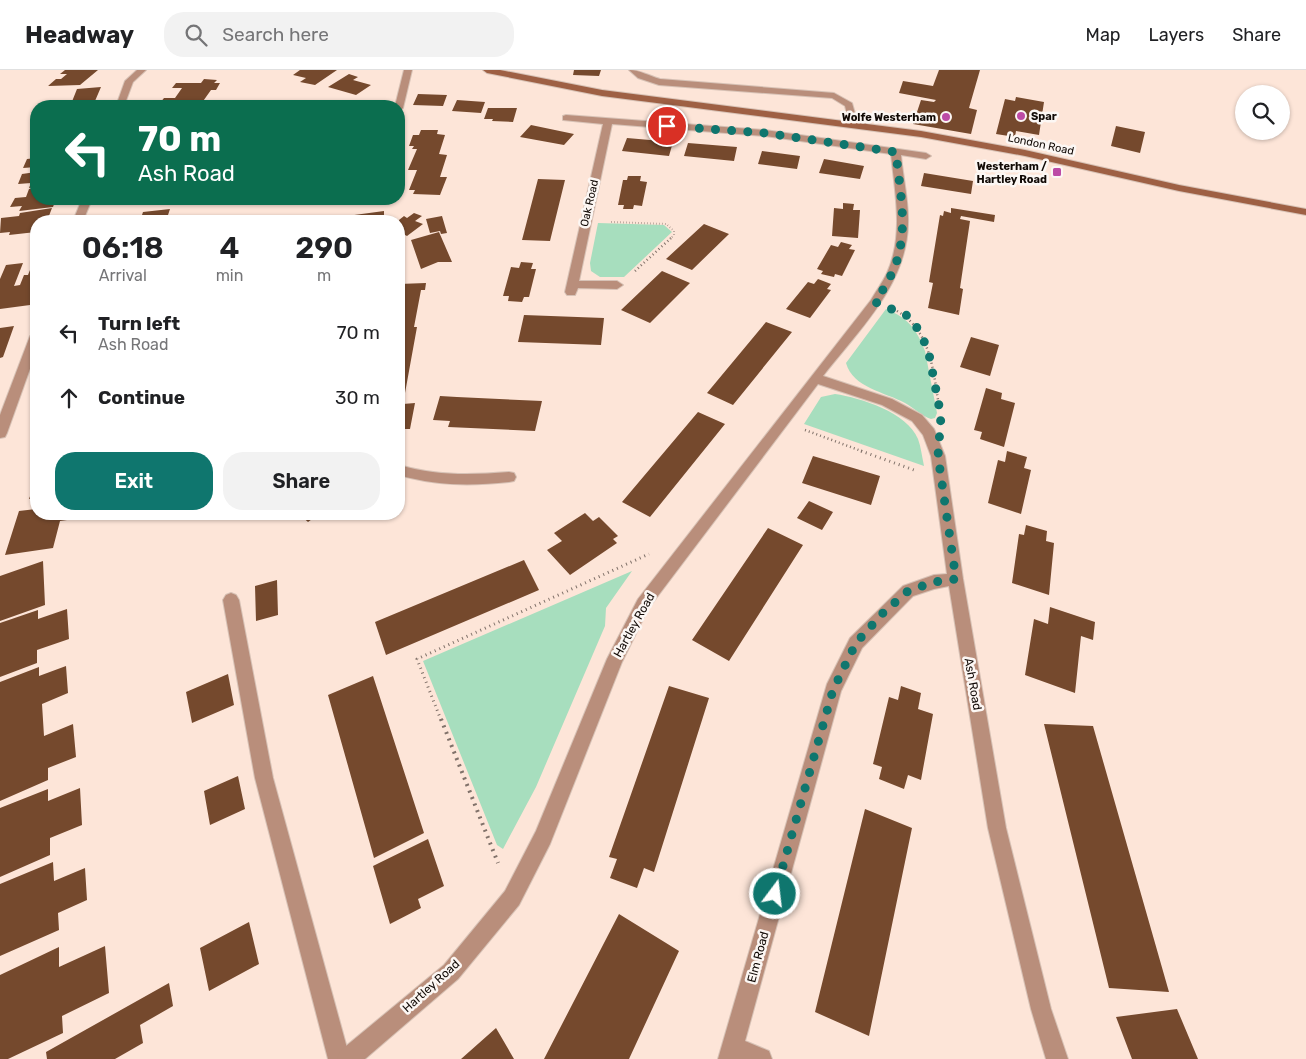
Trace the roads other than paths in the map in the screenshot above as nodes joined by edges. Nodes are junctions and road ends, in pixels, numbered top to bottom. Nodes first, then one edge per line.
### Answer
1 (142, 70) edge
2 (408, 70) edge
3 (487, 70) edge
4 (633, 70) edge
5 (122, 100) edge
6 (401, 100) edge
7 (768, 112) junction
8 (566, 118) dead end
9 (608, 122) junction
10 (853, 124) junction
11 (765, 133) junction
12 (896, 152) junction
13 (926, 156) dead end
14 (1306, 212) edge
15 (617, 285) road end
16 (30, 352) edge
17 (815, 378) junction
18 (0, 434) edge
19 (405, 472) edge
20 (509, 477) dead end
21 (956, 579) junction
22 (231, 600) dead end
23 (731, 1053) edge
24 (339, 1059) edge
25 (348, 1059) edge
26 (761, 1059) edge
27 (1057, 1059) edge

1 - 5 street
2 - 6 street
3 - 7 street, London Road
4 - 10 street
7 - 10 street, London Road
7 - 11 street
8 - 9 street
9 - 11 street
9 - 15 street, Oak Road
10 - 14 street, London Road
11 - 12 street
12 - 13 street
12 - 17 street, Hartley Road
16 - 18 street
17 - 21 street, Ash Road
17 - 25 street, Hartley Road
19 - 20 street
21 - 23 street, Elm Road
21 - 27 street, Ash Road
22 - 24 street
23 - 26 street, Elm Road

